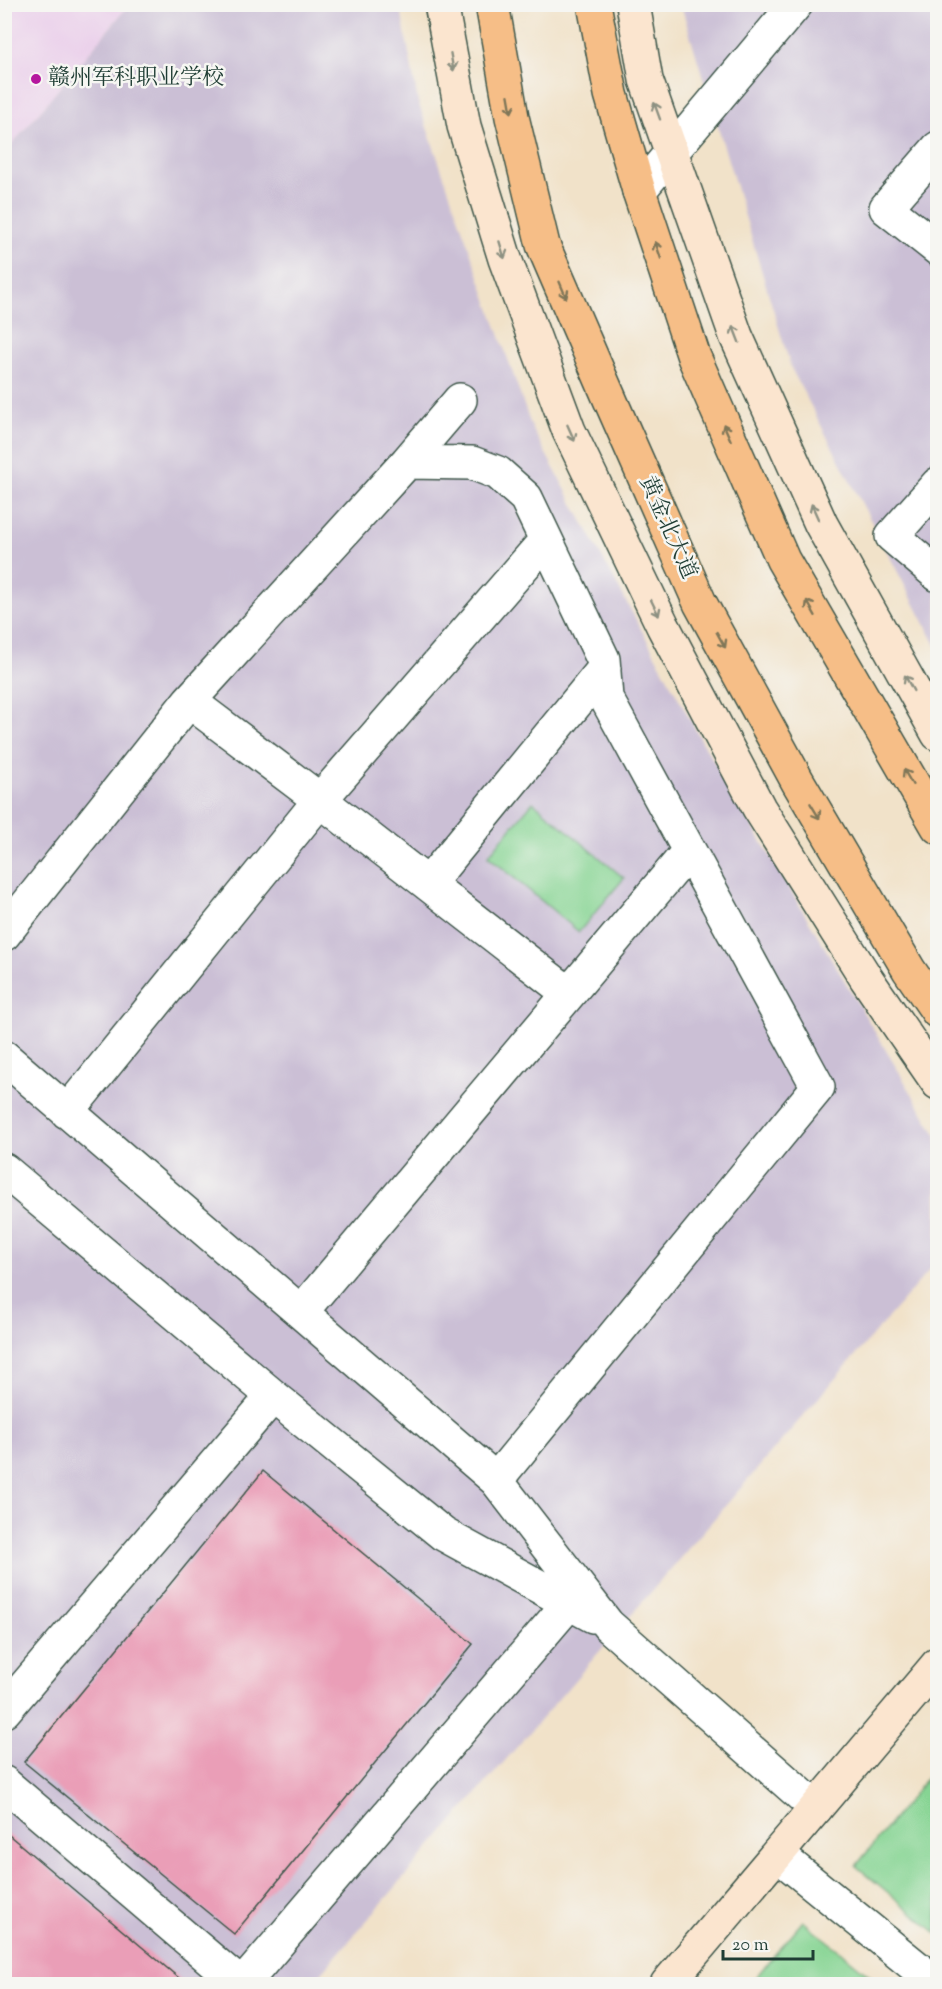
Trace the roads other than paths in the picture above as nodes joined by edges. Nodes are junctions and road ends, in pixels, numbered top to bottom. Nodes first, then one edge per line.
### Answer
1 (441, 4) edge
2 (492, 4) edge
3 (594, 4) edge
4 (633, 4) edge
5 (796, 4) edge
6 (938, 148) edge
7 (672, 152) junction
8 (639, 191) junction
9 (938, 249) edge
10 (460, 400) dead end
11 (408, 462) junction
12 (938, 484) edge
13 (546, 540) junction
14 (938, 575) edge
15 (604, 669) junction
16 (189, 701) junction
17 (938, 734) edge
18 (320, 800) junction
19 (938, 827) edge
20 (689, 851) junction
21 (428, 884) junction
22 (4, 934) edge
23 (567, 993) junction
24 (938, 1012) edge
25 (4, 1057) edge
26 (938, 1083) edge
27 (67, 1112) junction
28 (4, 1170) edge
29 (302, 1311) junction
30 (273, 1396) junction
31 (496, 1480) junction
32 (570, 1602) junction
33 (608, 1625) junction
34 (938, 1664) edge
35 (4, 1711) edge
36 (4, 1783) edge
37 (816, 1808) junction
38 (778, 1855) junction
39 (242, 1984) edge
40 (667, 1984) edge
41 (937, 1984) edge

1 -> 26 street
2 -> 24 main road, 黄金北大道
3 - 8 main road
7 -> 4 street
5 - 7 street
6 - 9 street
7 - 8 street
17 -> 7 street
19 -> 8 main road
10 - 11 street
11 - 13 street
11 - 16 street
12 - 14 street
13 - 15 street
13 - 18 street
15 - 20 street
15 - 21 street
16 - 18 street
16 - 22 street
18 - 21 street
18 - 27 street
20 - 23 street
20 - 31 street
21 - 23 street
23 - 29 street
25 - 27 street
27 - 29 street
28 - 30 street
29 - 31 street
30 - 32 street
30 - 35 street
31 - 33 street
32 - 33 street
32 - 39 street
33 - 37 street
34 - 37 street
36 - 39 street
37 - 38 street
38 - 40 street
38 - 41 street

